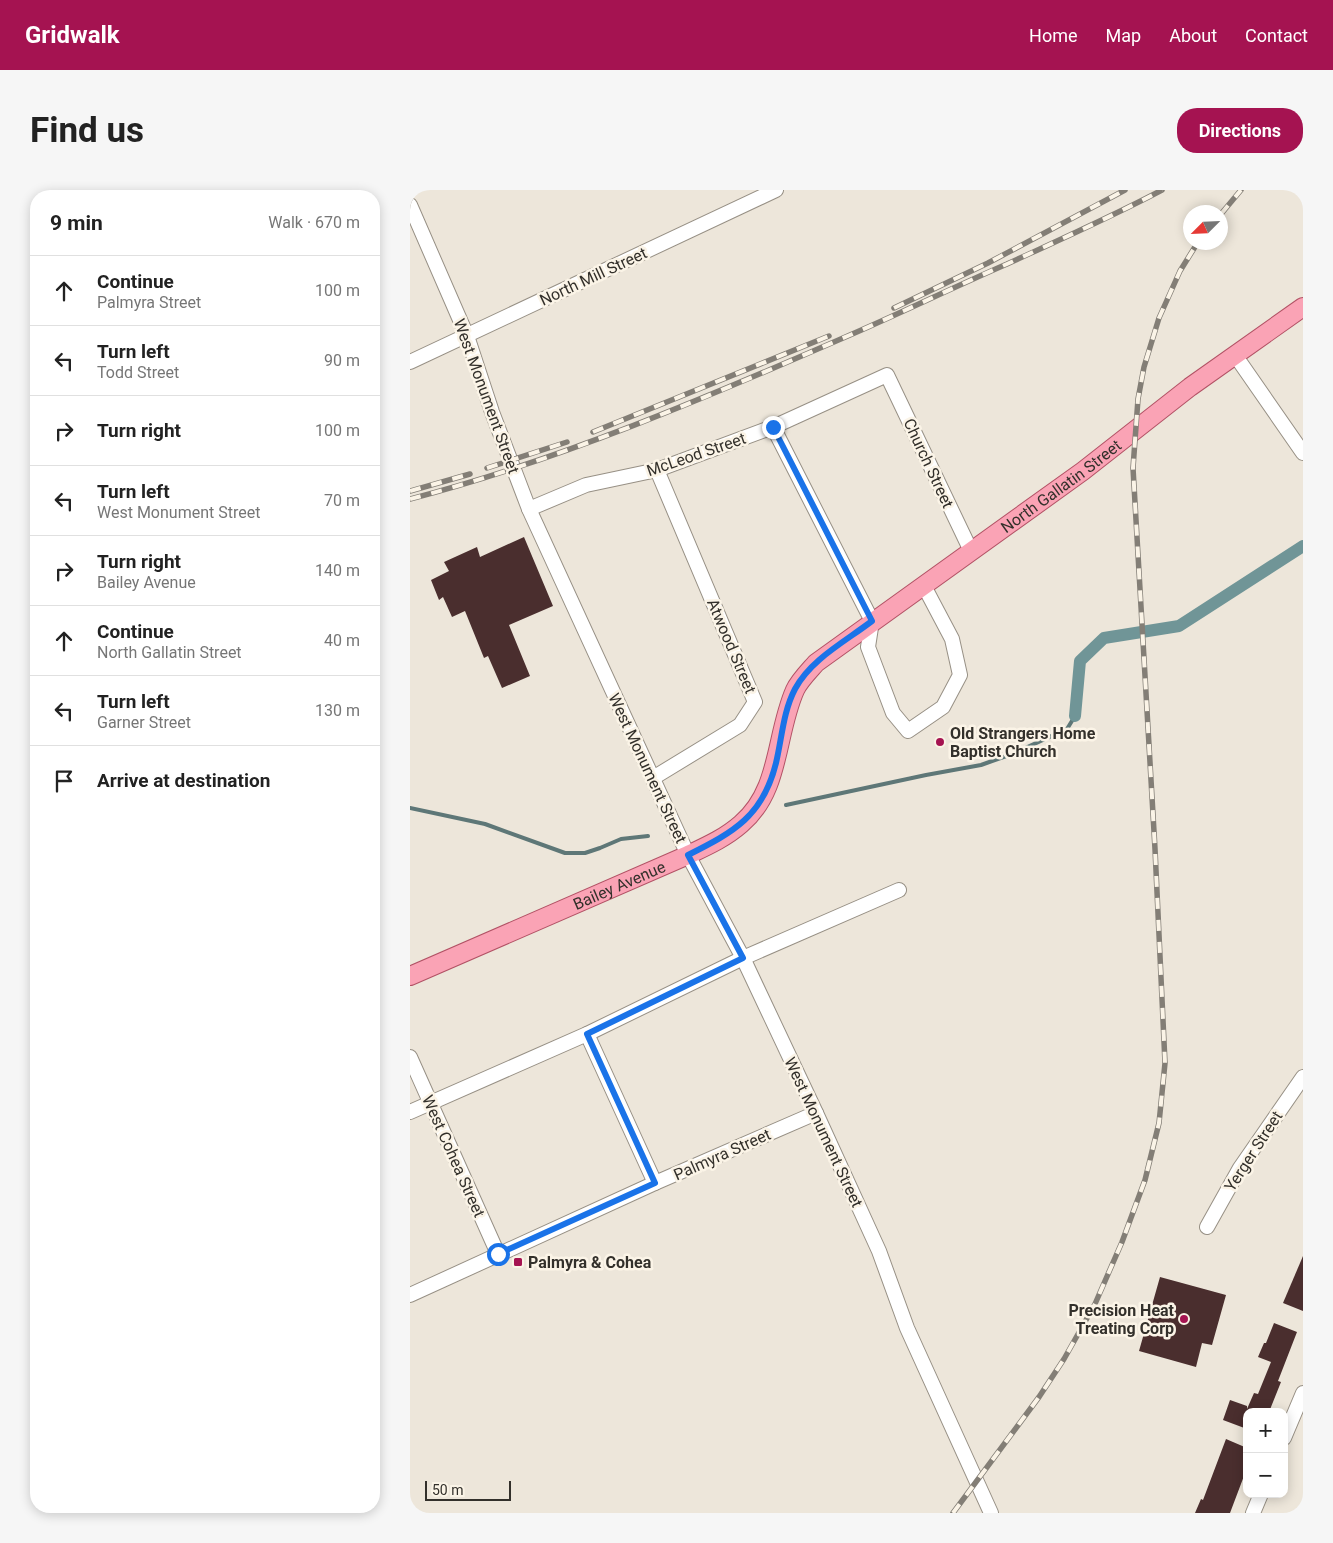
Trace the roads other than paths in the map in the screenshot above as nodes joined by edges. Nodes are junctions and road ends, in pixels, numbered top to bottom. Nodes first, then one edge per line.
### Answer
1 (776, 190) edge
2 (410, 205) edge
3 (1303, 307) edge
4 (467, 336) junction
5 (1235, 355) junction
6 (410, 362) edge
7 (887, 375) joint
8 (773, 427) junction
9 (1303, 453) edge
10 (657, 470) junction
11 (528, 508) junction
12 (971, 551) junction
13 (924, 586) junction
14 (872, 621) junction
15 (816, 663) joint
16 (652, 778) junction
17 (688, 855) junction
18 (899, 890) dead end
19 (743, 958) junction
20 (410, 976) edge
21 (587, 1034) junction
22 (410, 1057) edge
23 (1303, 1077) edge
24 (430, 1103) junction
25 (410, 1112) edge
26 (816, 1113) junction
27 (655, 1183) junction
28 (1207, 1227) dead end
29 (498, 1254) junction
30 (410, 1296) edge
31 (1303, 1393) edge
32 (1288, 1429) edge
33 (1259, 1498) edge
34 (991, 1513) edge
35 (1253, 1513) edge

1 - 4 street, North Mill Street
2 - 4 street, West Monument Street
3 - 5 main road, North Gallatin Street
4 - 6 street, North Mill Street
4 - 11 street, West Monument Street
5 - 9 street
5 - 12 main road, North Gallatin Street
7 - 8 street, McLeod Street
7 - 12 street, Church Street
8 - 10 street, McLeod Street
8 - 14 street
10 - 11 street, McLeod Street
10 - 16 street, Atwood Street
11 - 16 street, West Monument Street
12 - 13 main road, North Gallatin Street
13 - 14 main road, North Gallatin Street
13 - 14 street
14 - 15 main road, North Gallatin Street
15 - 17 main road, Bailey Avenue
16 - 17 street, West Monument Street
17 - 19 street, West Monument Street
17 - 20 main road, Bailey Avenue
18 - 19 street
19 - 21 street
19 - 26 street, West Monument Street
21 - 24 street
21 - 27 street
22 - 24 street, West Cohea Street
23 - 28 street, Yerger Street
24 - 25 street
24 - 29 street, West Cohea Street
26 - 27 street, Palmyra Street
26 - 34 street, West Monument Street
27 - 29 street, Palmyra Street
29 - 30 street, Palmyra Street
31 - 32 street
33 - 35 street

